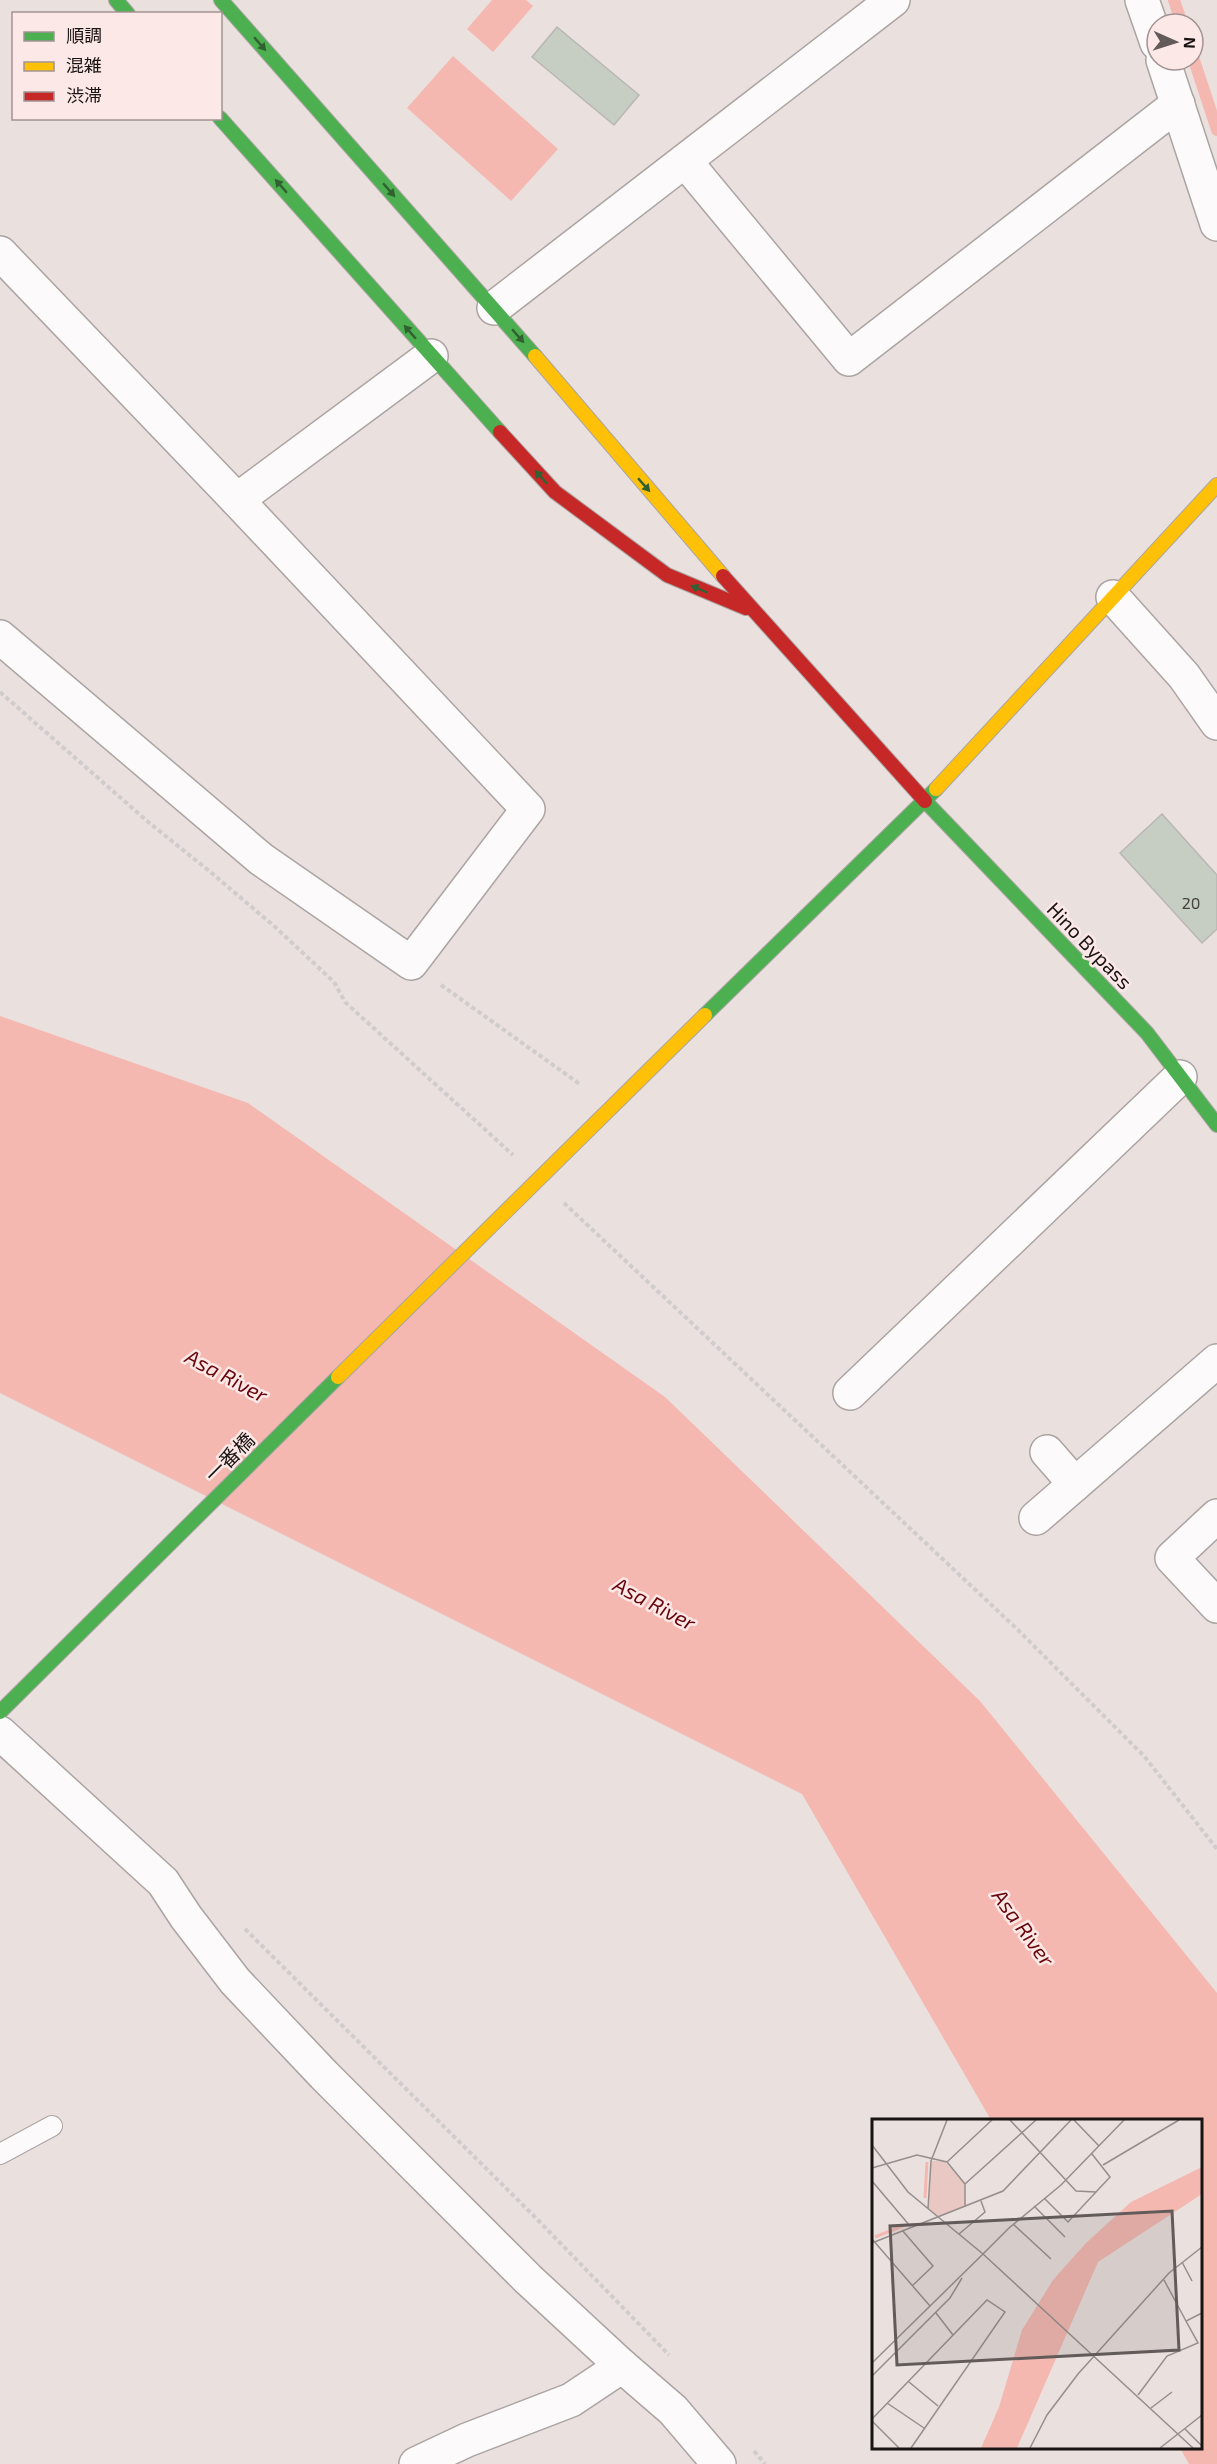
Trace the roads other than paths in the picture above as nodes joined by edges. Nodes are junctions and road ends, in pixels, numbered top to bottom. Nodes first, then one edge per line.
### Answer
1 (116, 0) edge
2 (221, 0) edge
3 (893, 0) edge
4 (126, 12) edge
5 (1167, 72) edge
6 (1178, 104) junction
7 (222, 120) edge
8 (685, 161) junction
9 (1209, 168) edge
10 (1217, 224) edge
11 (0, 254) edge
12 (494, 308) junction
13 (431, 356) junction
14 (1217, 485) edge
15 (237, 500) junction
16 (1113, 597) junction
17 (753, 611) junction
18 (0, 637) edge
19 (1217, 723) edge
20 (925, 801) junction
21 (1180, 1077) junction
22 (1217, 1125) edge
23 (1217, 1361) edge
24 (850, 1393) dead end
25 (1047, 1452) dead end
26 (1075, 1484) junction
27 (1217, 1516) edge
28 (1036, 1518) dead end
29 (1217, 1606) edge
30 (0, 1712) edge
31 (0, 1732) edge
32 (52, 2126) dead end
33 (0, 2154) edge
34 (622, 2366) junction
35 (416, 2464) edge
36 (719, 2464) edge

1 - 4 main road
2 -> 12 main road, Hino Bypass
3 - 8 street
5 - 6 street
6 - 8 street
6 - 9 street
13 -> 7 main road
8 - 12 street
9 - 10 street
11 - 15 street
12 -> 17 main road, Hino Bypass
13 - 15 street
17 -> 13 main road
14 - 16 main road, 一番橋
15 - 18 street
16 - 19 street
16 - 20 main road, 一番橋
17 - 20 main road, Hino Bypass
20 - 21 main road, Hino Bypass
20 - 30 main road, 一番橋
21 - 22 main road, Hino Bypass
21 - 24 street
23 - 26 street
25 - 26 street
26 - 28 street
27 - 29 street
31 - 34 street
32 - 33 lane
34 - 35 street
34 - 36 street

